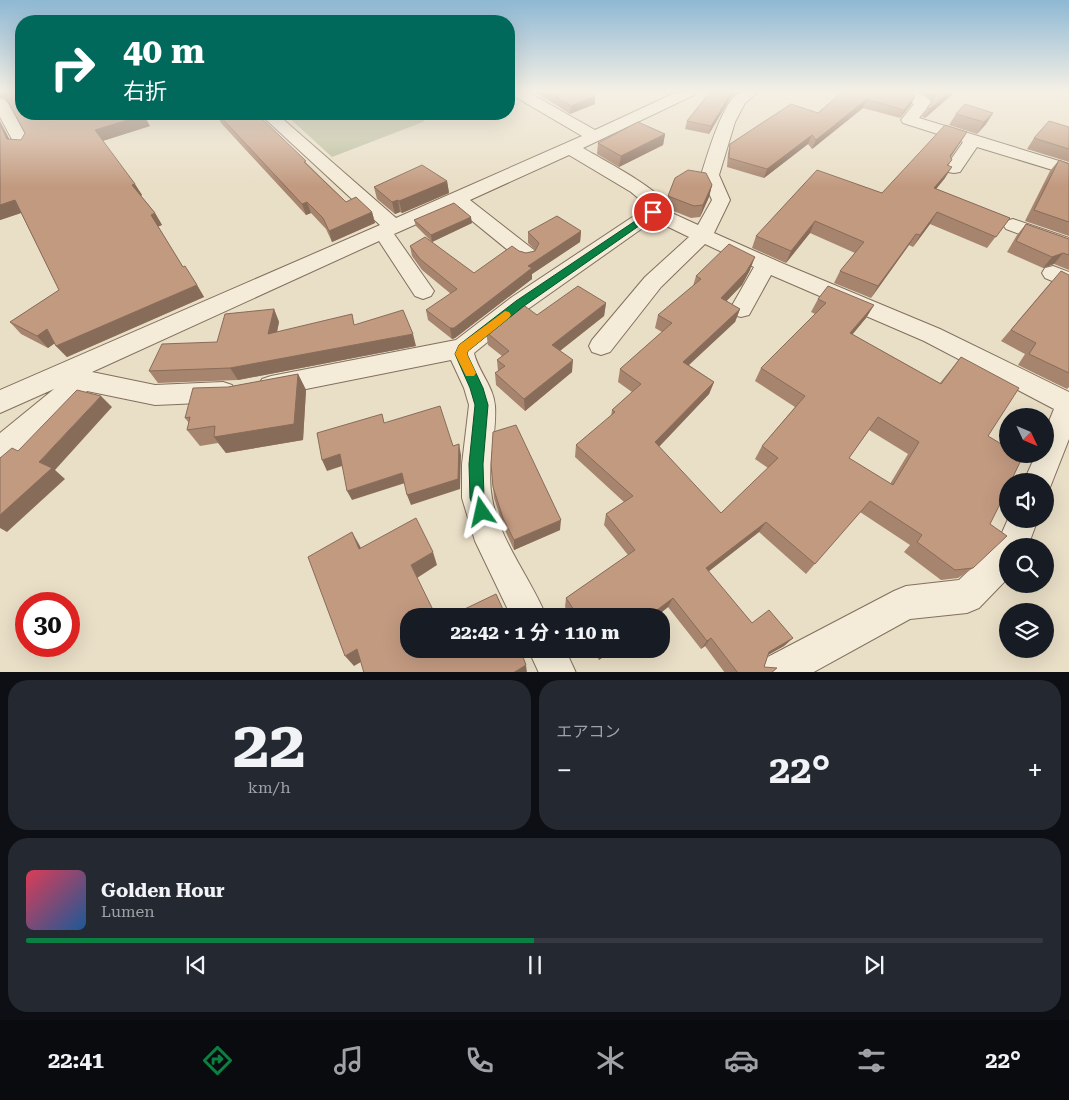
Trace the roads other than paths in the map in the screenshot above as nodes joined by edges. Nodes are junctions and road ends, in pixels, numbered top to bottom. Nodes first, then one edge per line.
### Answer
1 (11, 123) edge
2 (278, 123) edge
3 (572, 123) edge
4 (623, 123) edge
5 (727, 123) edge
6 (921, 123) edge
7 (594, 136) junction
8 (973, 140) junction
9 (23, 145) edge
10 (570, 148) junction
11 (954, 168) edge
12 (1069, 170) edge
13 (456, 198) junction
14 (653, 212) junction
15 (1013, 225) dead end
16 (388, 228) junction
17 (703, 235) junction
18 (1069, 245) edge
19 (527, 255) edge
20 (766, 264) junction
21 (423, 291) dead end
22 (741, 310) edge
23 (601, 346) dead end
24 (463, 348) junction
25 (80, 373) junction
26 (0, 402) edge
27 (1069, 404) edge
28 (1062, 447) edge
29 (0, 450) edge
30 (1044, 473) edge
31 (999, 564) edge
32 (525, 608) edge
33 (551, 658) edge
34 (558, 672) edge
35 (775, 672) edge

1 - 9 street
2 - 16 street
3 - 7 street
4 - 7 street
5 - 17 street
6 - 8 street
7 - 10 street
8 - 11 street
8 - 12 street
10 - 13 street
10 - 14 street
13 - 16 street
13 - 19 street
14 - 17 street
14 - 24 street
15 - 18 street
16 - 21 street
16 - 25 street
17 - 20 street
17 - 23 street
20 - 22 street
20 - 27 street
24 - 25 street
24 - 32 street
25 - 26 street
25 - 29 street
27 - 28 street
28 - 30 street
31 - 35 street
33 - 34 street

